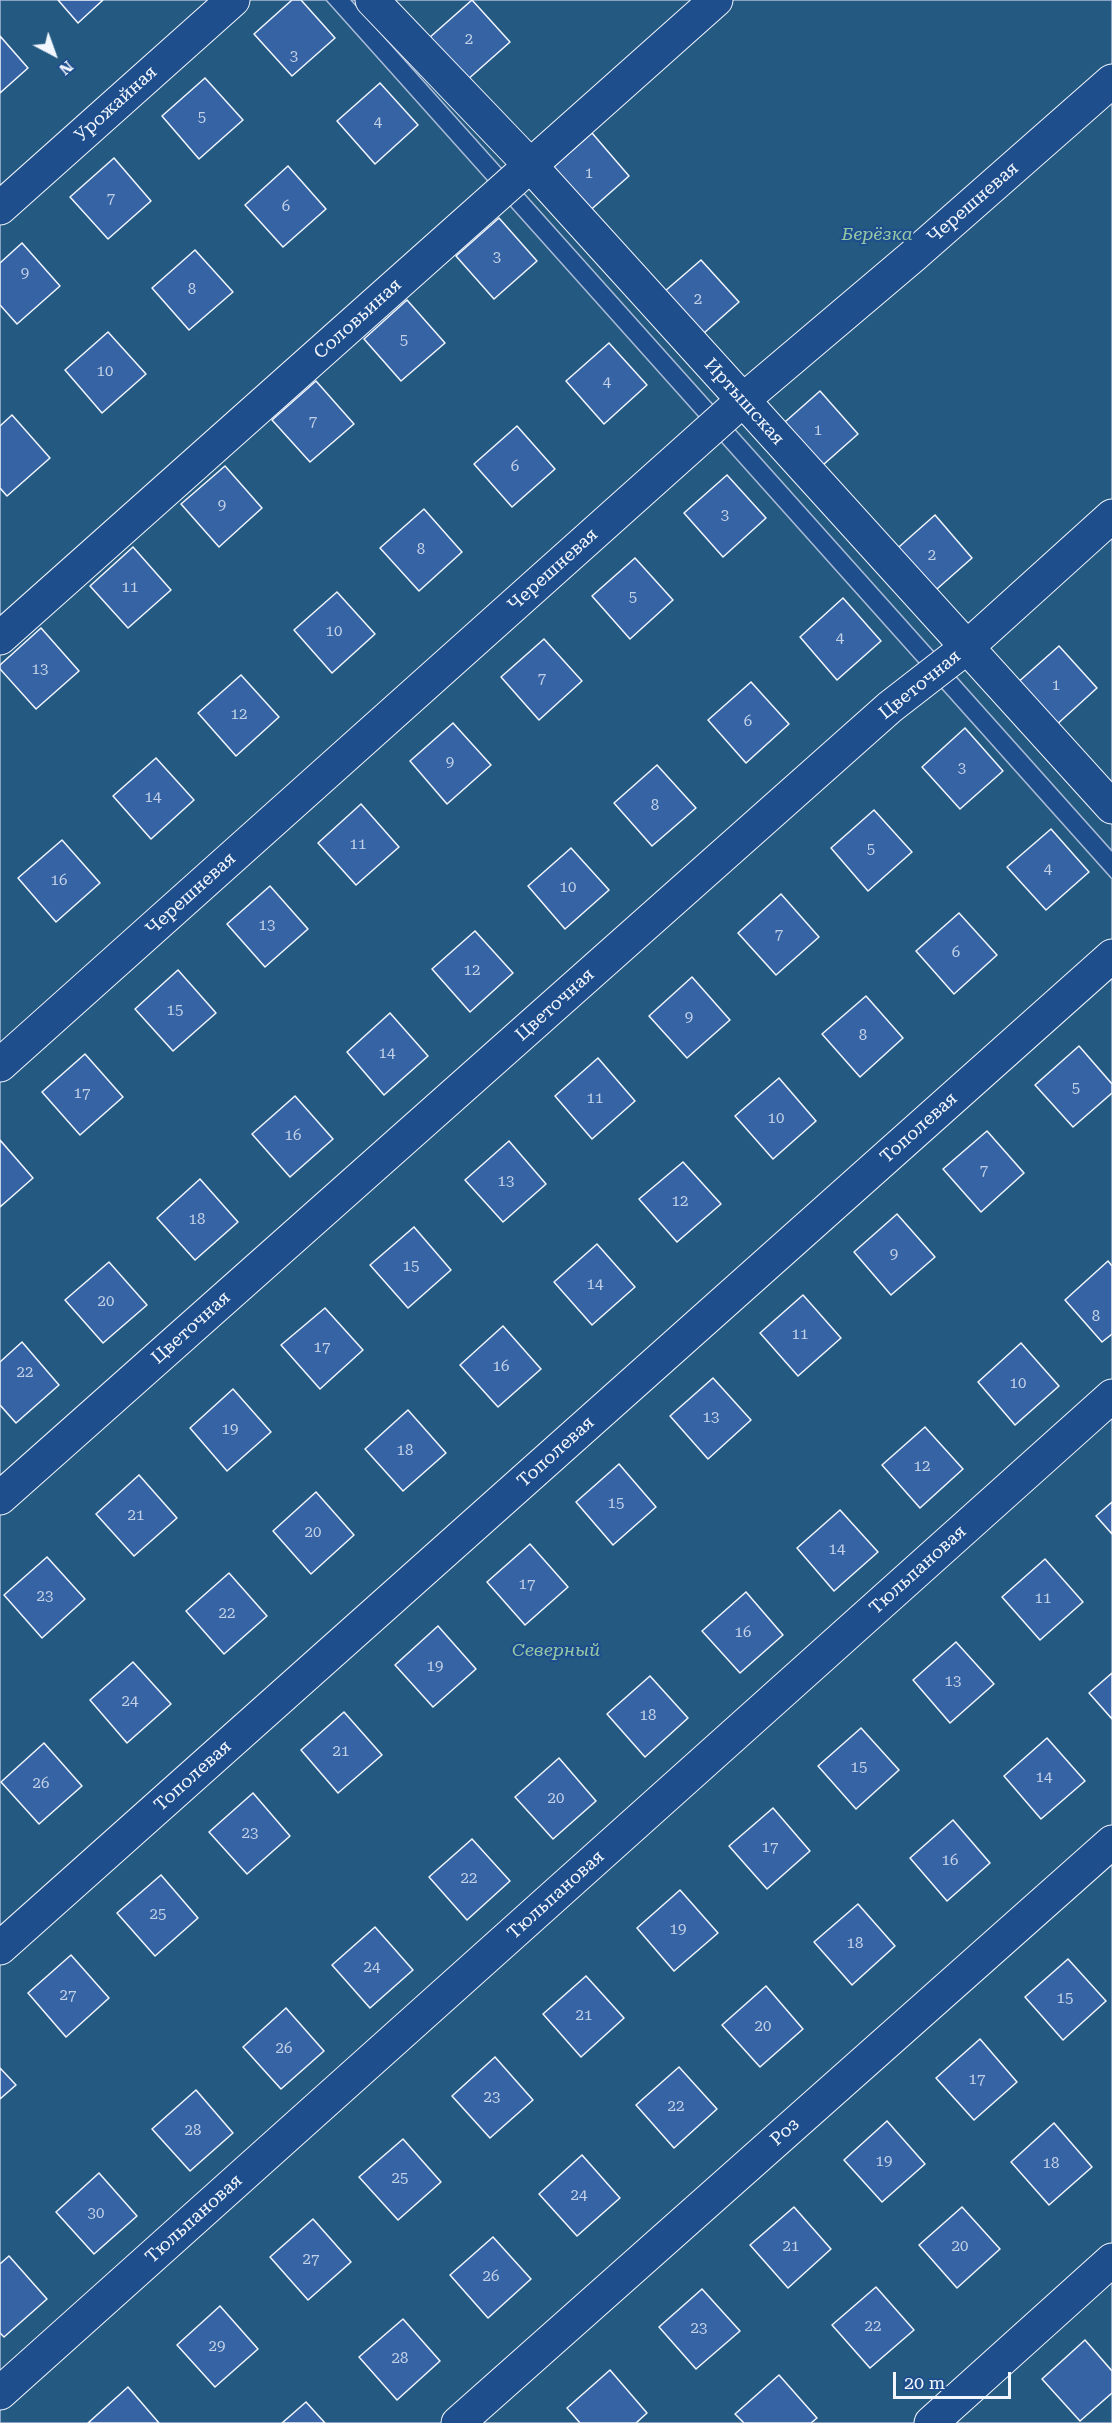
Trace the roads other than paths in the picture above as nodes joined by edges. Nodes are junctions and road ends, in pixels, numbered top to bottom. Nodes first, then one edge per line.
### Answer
1 (232, 0) edge
2 (372, 0) edge
3 (716, 0) edge
4 (1112, 81) edge
5 (529, 164) junction
6 (0, 208) edge
7 (743, 400) junction
8 (1112, 516) edge
9 (0, 638) edge
10 (966, 648) junction
11 (1112, 807) edge
12 (1112, 956) edge
13 (0, 1065) edge
14 (1112, 1396) edge
15 (0, 1498) edge
16 (1112, 1842) edge
17 (0, 1948) edge
18 (1112, 2260) edge
19 (0, 2393) edge
20 (458, 2423) edge
21 (931, 2423) edge

1 - 6 street, Урожайная
2 - 5 street, Иртышская
3 - 5 street, Соловьиная
4 - 7 street, Черешневая
5 - 7 street, Иртышская
5 - 9 street, Соловьиная
7 - 10 street, Иртышская
7 - 13 street, Черешневая
8 - 10 street, Цветочная
10 - 11 street, Иртышская
10 - 15 street, Цветочная
12 - 17 street, Тополевая
14 - 19 street, Тюльпановая
16 - 20 street, Роз
18 - 21 street

